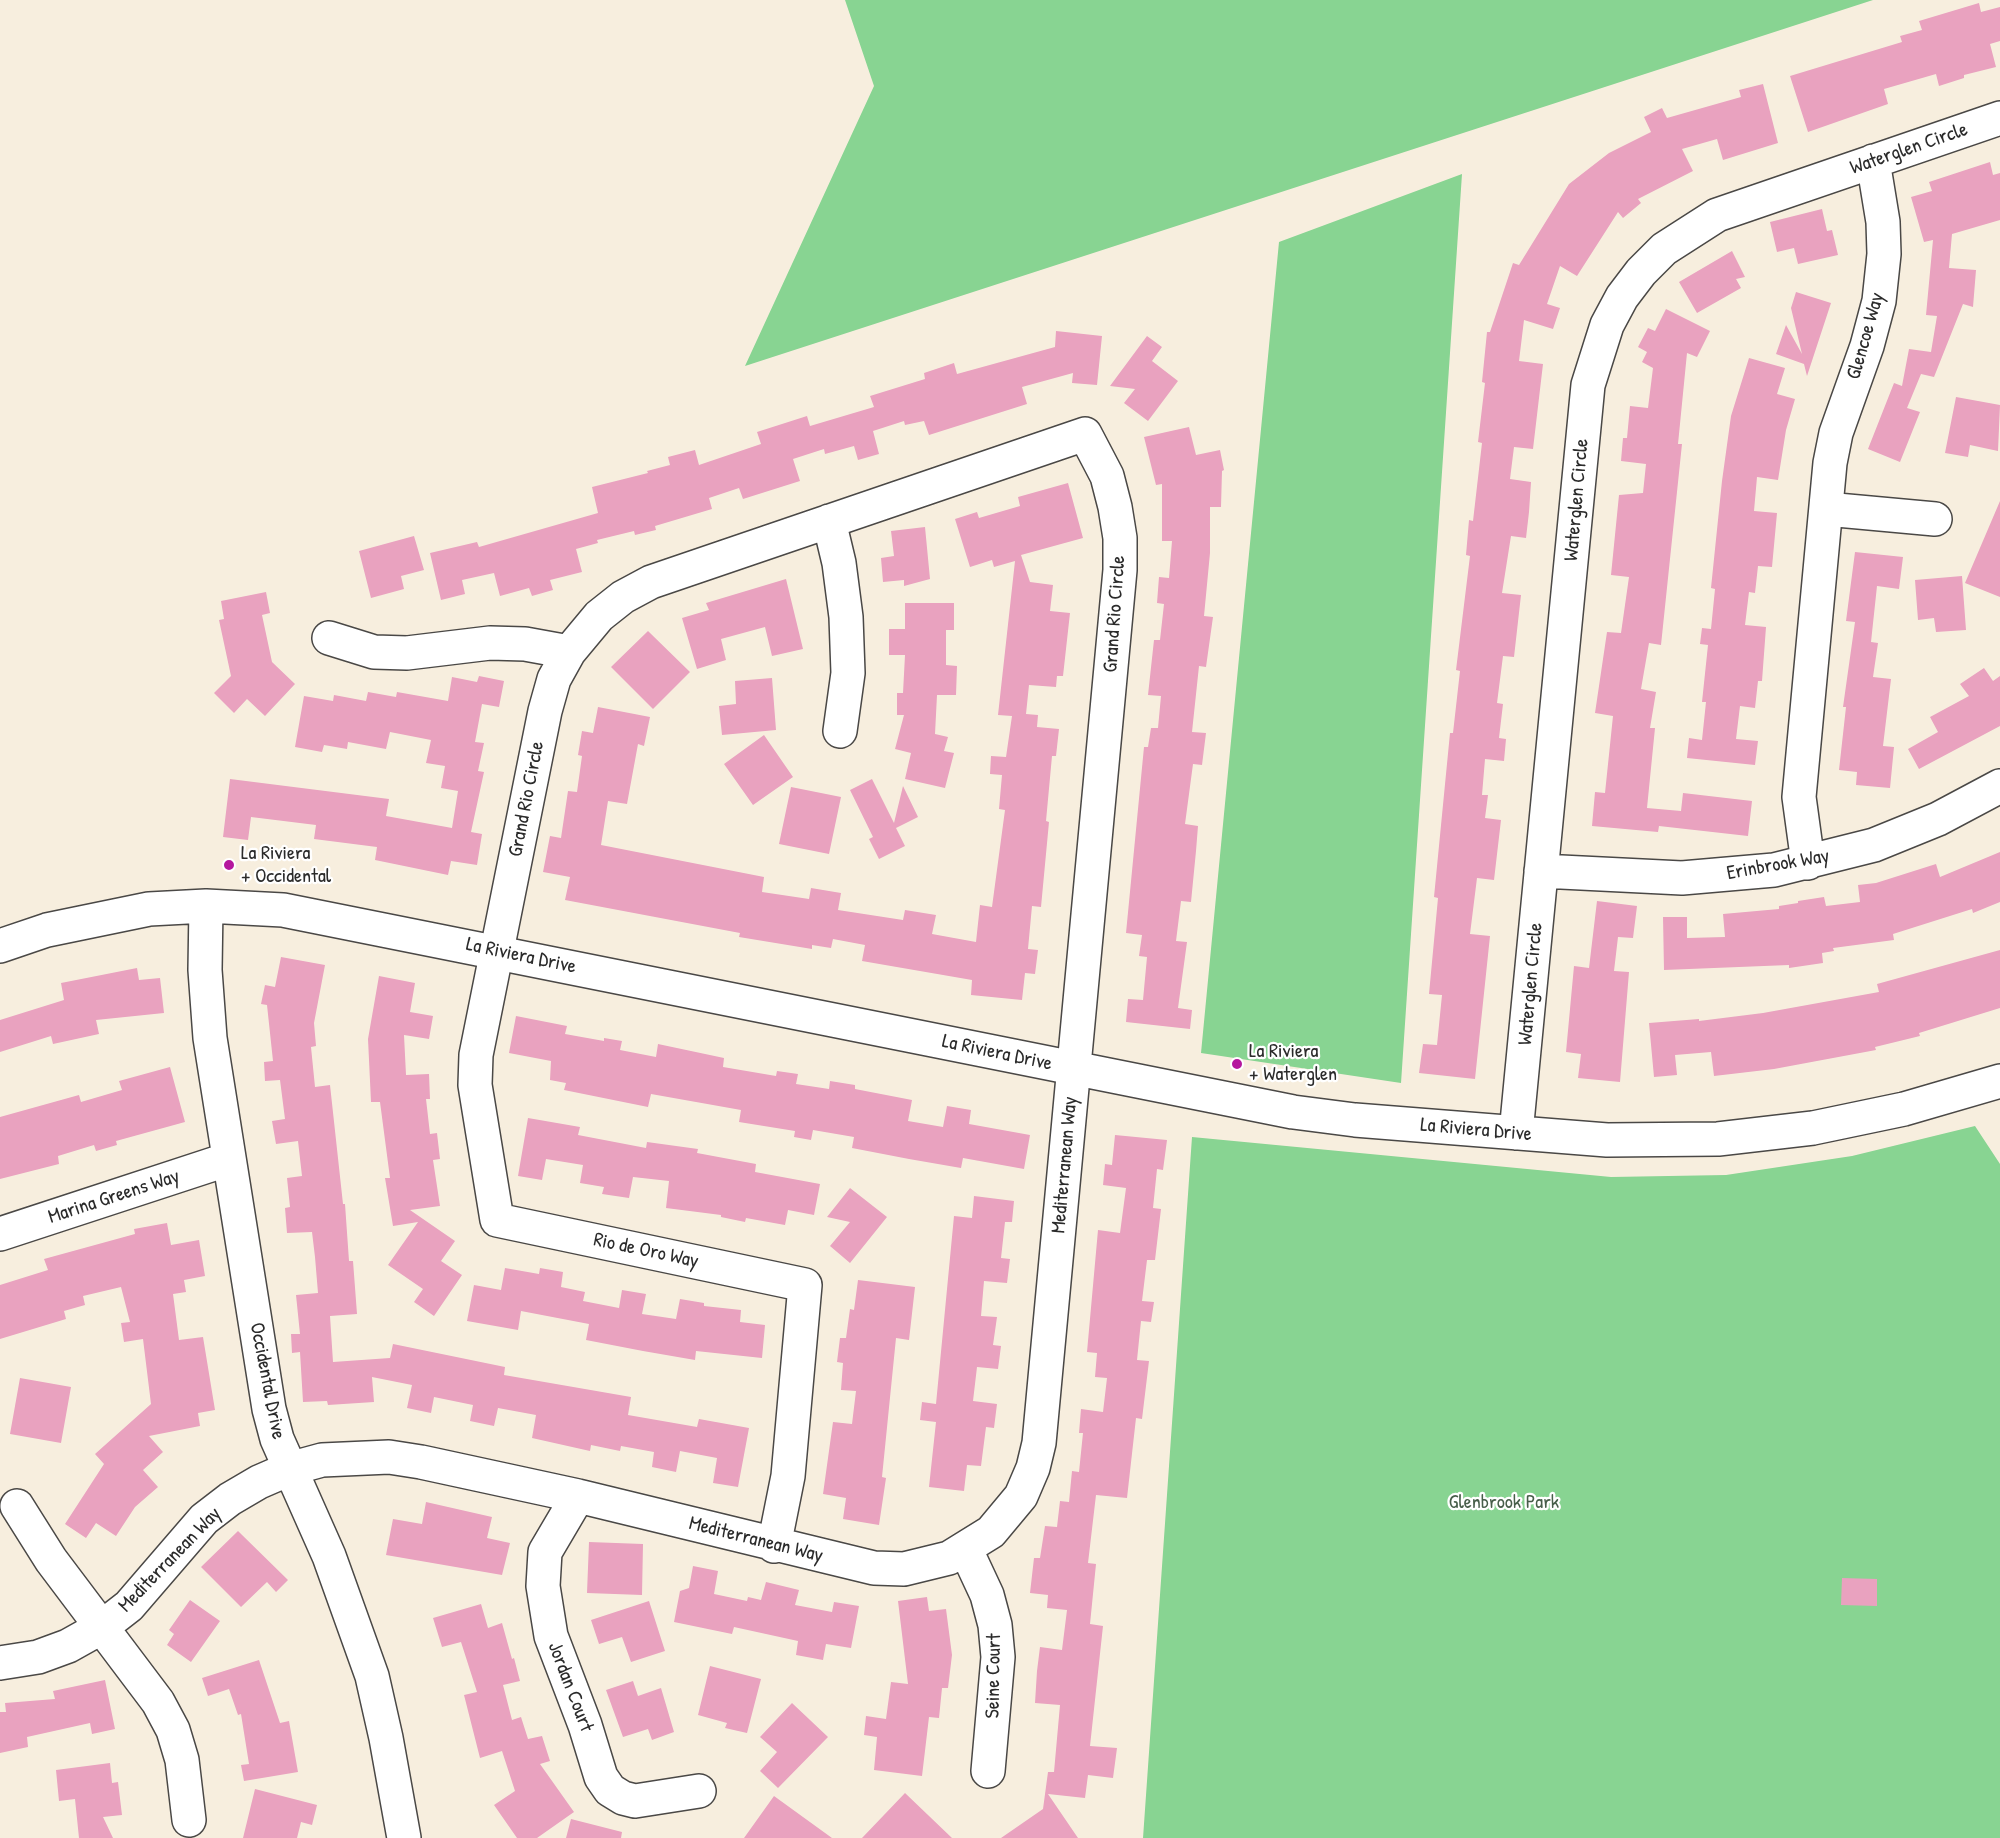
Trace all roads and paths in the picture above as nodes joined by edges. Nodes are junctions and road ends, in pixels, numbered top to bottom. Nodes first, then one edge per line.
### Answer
1 (2000, 118) edge
2 (1873, 161) junction
3 (1826, 508) junction
4 (1935, 519) dead end
5 (829, 521) junction
6 (329, 638) dead end
7 (569, 651) junction
8 (840, 731) dead end
9 (2000, 786) edge
10 (1809, 863) junction
11 (1541, 871) junction
12 (206, 906) junction
13 (0, 946) edge
14 (496, 951) junction
15 (1074, 1069) junction
16 (1997, 1092) edge
17 (1516, 1133) junction
18 (229, 1159) junction
19 (0, 1234) edge
20 (289, 1469) junction
21 (578, 1496) junction
22 (17, 1506) dead end
23 (774, 1546) junction
24 (966, 1550) junction
25 (102, 1627) junction
26 (0, 1663) edge
27 (988, 1771) dead end
28 (699, 1791) dead end
29 (189, 1820) dead end
30 (404, 1838) edge

1 - 2 street, Waterglen Circle
2 - 3 street, Glencoe Way
2 - 11 street, Waterglen Circle
3 - 4 street
3 - 10 street, Glencoe Way
5 - 7 street, Grand Rio Circle
5 - 8 street
5 - 15 street, Grand Rio Circle
6 - 7 street
7 - 14 street, Grand Rio Circle
9 - 10 street, Erinbrook Way
10 - 11 street, Erinbrook Way
11 - 17 street, Waterglen Circle
12 - 13 street, La Riviera Drive
12 - 14 street, La Riviera Drive
12 - 18 street, Occidental Drive
14 - 15 street, La Riviera Drive
14 - 23 street, Rio de Oro Way
15 - 17 street, La Riviera Drive
15 - 24 street, Mediterranean Way
16 - 17 street, La Riviera Drive
18 - 19 street, Marina Greens Way
18 - 20 street, Occidental Drive
20 - 21 street, Mediterranean Way
20 - 25 street, Mediterranean Way
20 - 30 street, Occidental Drive
21 - 23 street, Mediterranean Way
21 - 28 street, Jordan Court
22 - 25 street, Mediterranean Way
23 - 24 street, Mediterranean Way
24 - 27 street, Seine Court
25 - 26 street, Mediterranean Way
25 - 29 street, Mediterranean Way

